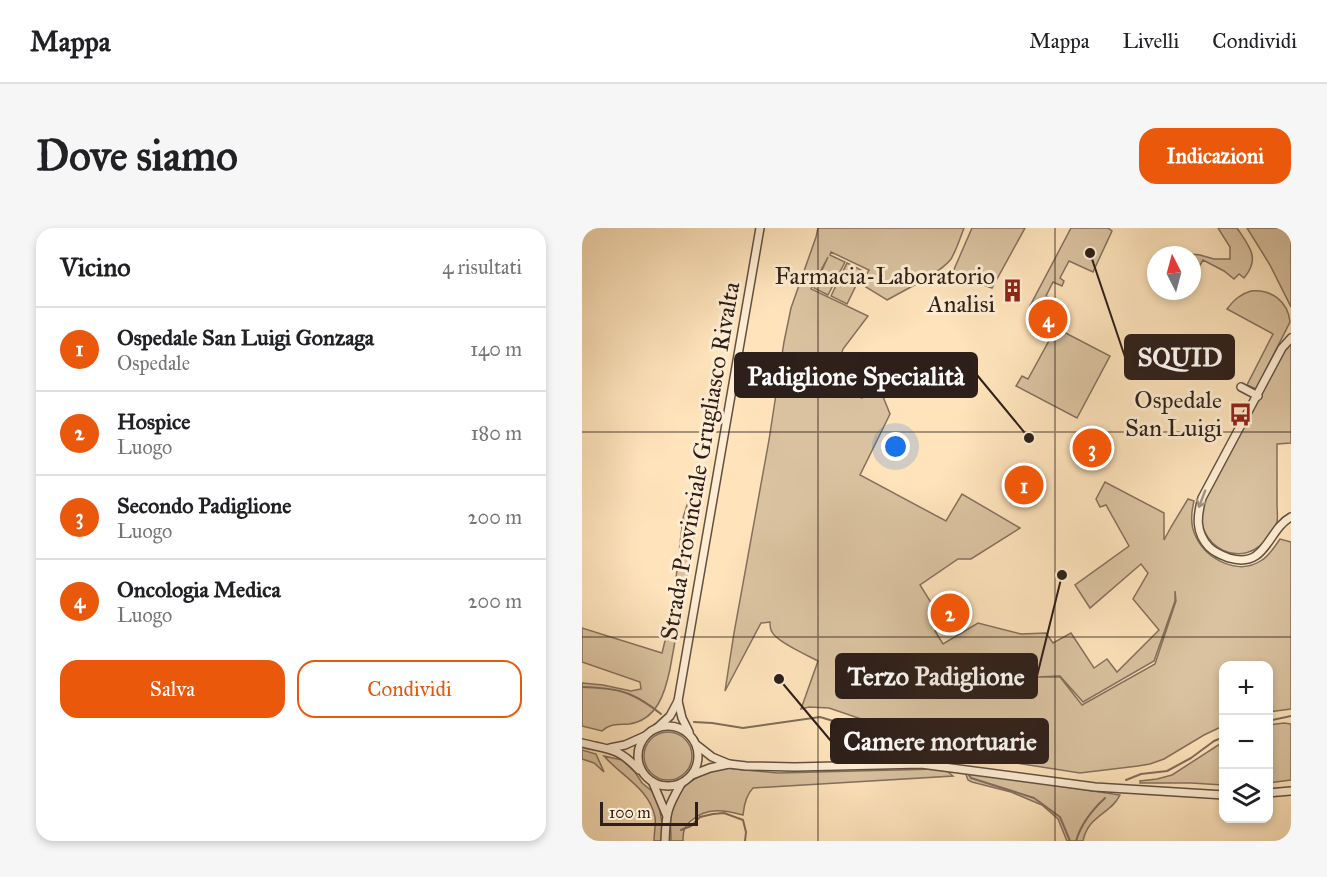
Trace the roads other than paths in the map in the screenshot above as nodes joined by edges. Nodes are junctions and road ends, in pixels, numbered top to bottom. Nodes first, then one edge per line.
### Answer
1 (760, 228) edge
2 (1291, 338) edge
3 (1241, 387) dead end
4 (1257, 396) junction
5 (1291, 517) edge
6 (678, 701) junction
7 (657, 728) junction
8 (690, 735) junction
9 (645, 736) junction
10 (582, 743) edge
11 (698, 746) junction
12 (610, 748) junction
13 (729, 764) junction
14 (641, 771) junction
15 (692, 775) junction
16 (653, 783) junction
17 (681, 784) junction
18 (1291, 791) edge
19 (1273, 793) edge
20 (1219, 795) edge
21 (666, 814) junction
22 (665, 841) edge

1 - 6 street, Strada Provinciale Grugliasco Rivalta
2 - 4 street
3 - 4 street
4 -> 5 street
6 - 7 street, Strada Provinciale Grugliasco Rivalta
6 - 8 street, Strada Provinciale Grugliasco Rivalta
7 - 8 street
7 - 9 street
8 - 11 street
9 - 12 street
9 - 14 street
10 - 12 street
11 - 13 street
11 - 15 street
12 - 14 street
13 - 15 street
13 - 20 street
14 - 16 street
15 - 17 street
16 - 17 street
16 - 21 street
17 - 21 street
18 - 19 street
21 - 22 street

